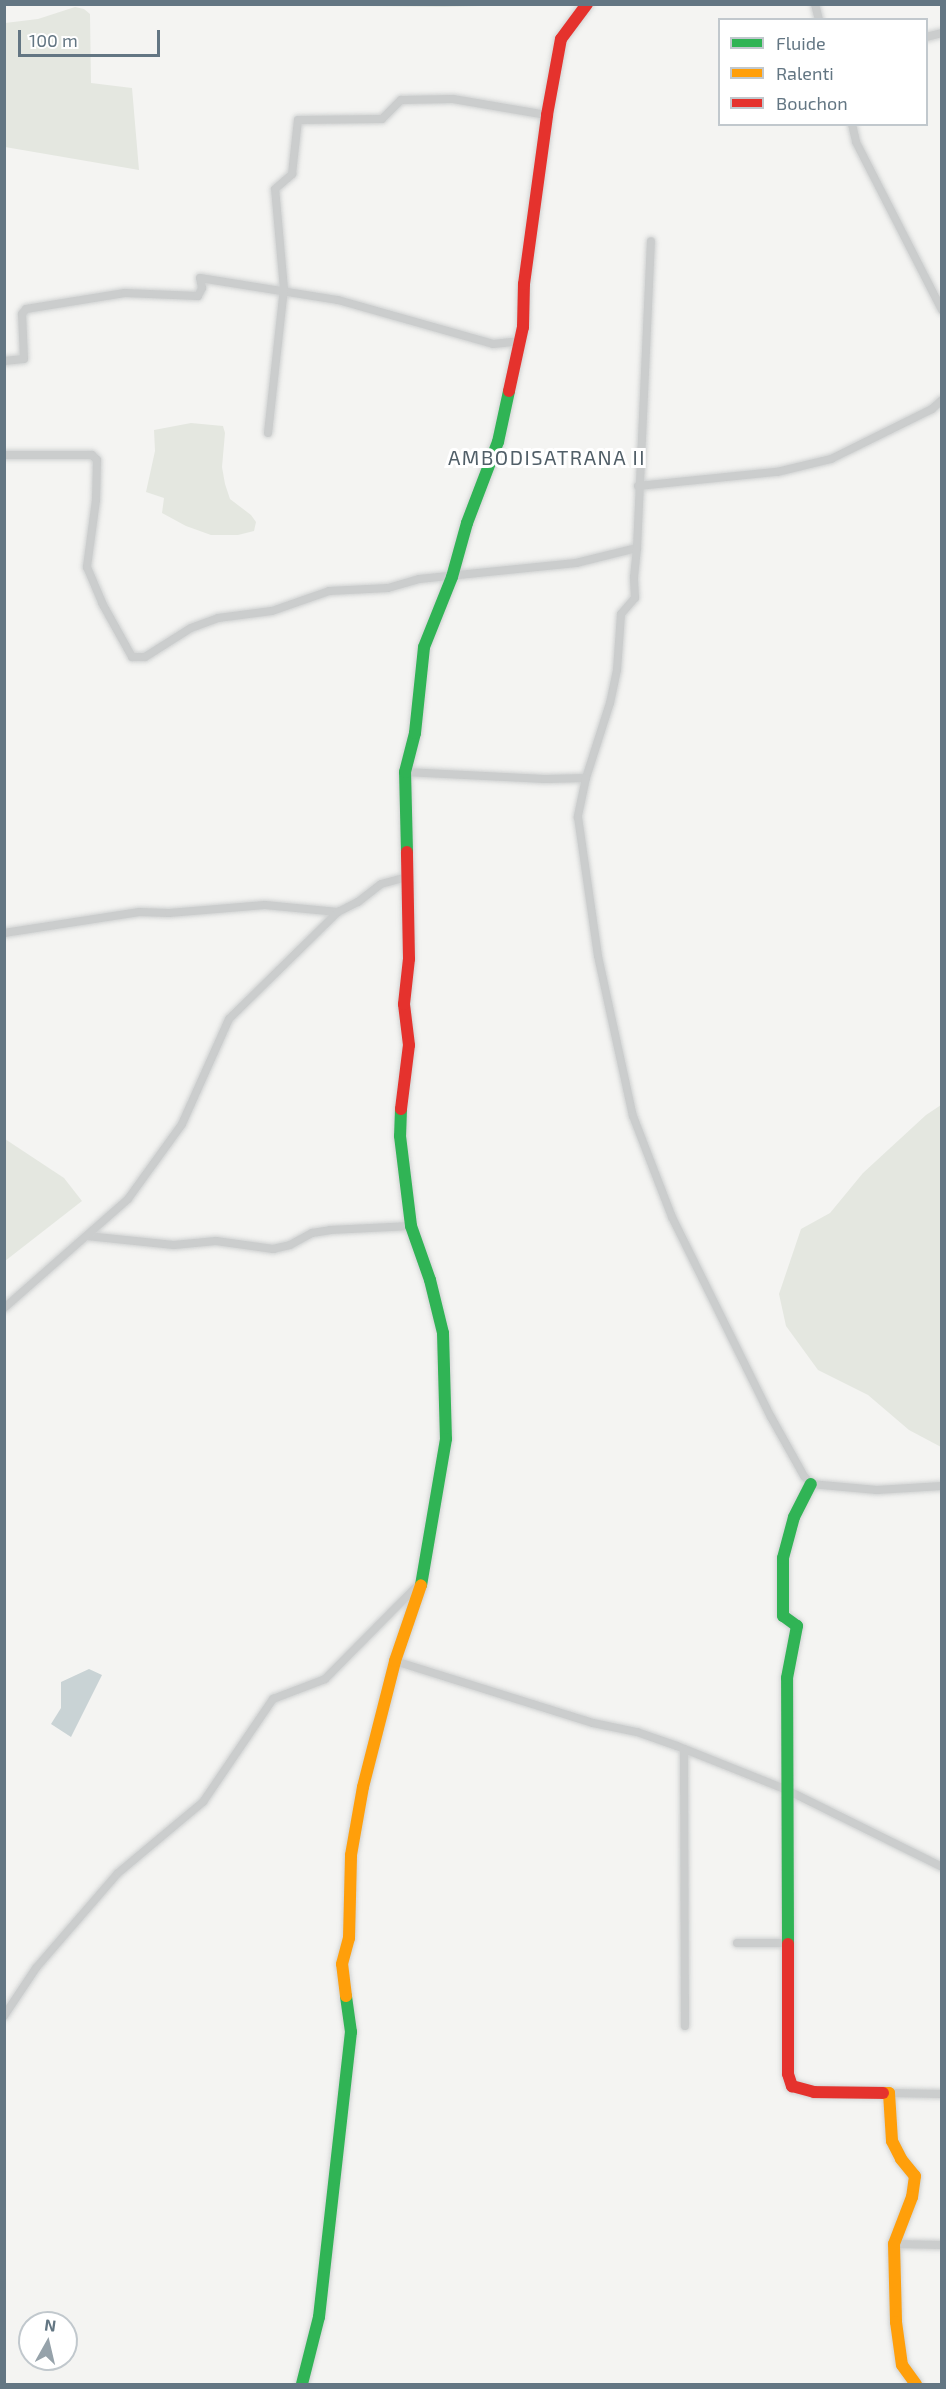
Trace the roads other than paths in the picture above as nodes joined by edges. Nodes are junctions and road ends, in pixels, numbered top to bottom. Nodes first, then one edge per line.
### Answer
1 (586, 4) edge
2 (547, 115) junction
3 (852, 126) edge
4 (651, 241) dead end
5 (284, 289) junction
6 (942, 310) edge
7 (520, 341) junction
8 (4, 361) edge
9 (942, 400) edge
10 (268, 433) dead end
11 (4, 454) edge
12 (638, 486) junction
13 (637, 549) junction
14 (452, 577) junction
15 (405, 772) junction
16 (586, 778) junction
17 (408, 877) junction
18 (338, 912) junction
19 (4, 933) edge
20 (411, 1226) junction
21 (87, 1236) junction
22 (4, 1308) edge
23 (811, 1484) junction
24 (942, 1486) edge
25 (422, 1581) junction
26 (395, 1661) junction
27 (684, 1749) junction
28 (787, 1790) junction
29 (942, 1867) edge
30 (786, 1942) junction
31 (737, 1943) dead end
32 (4, 2016) edge
33 (685, 2026) dead end
34 (889, 2093) junction
35 (942, 2094) edge
36 (894, 2244) junction
37 (942, 2245) edge
38 (302, 2385) edge
39 (916, 2385) edge

1 - 2 street
2 - 5 street
2 - 7 street
3 - 6 street
4 - 12 street
5 - 7 street
5 - 8 street
5 - 10 street
7 - 14 street
9 - 12 street
11 - 14 street
12 - 13 street
13 - 14 street
13 - 16 street
14 - 15 street
15 - 16 street
15 - 17 street
16 - 23 street
17 - 18 street
17 - 20 street
18 - 19 street
18 - 21 street
20 - 21 street
20 - 25 street
21 - 22 street
23 - 24 street
23 - 28 street
25 - 26 street
25 - 32 street
26 - 27 street
26 - 38 street
27 - 28 street
27 - 33 street
28 - 29 street
28 - 30 street
30 - 31 street
30 - 34 street
34 - 35 street
34 - 36 street
36 - 37 street
36 - 39 street

